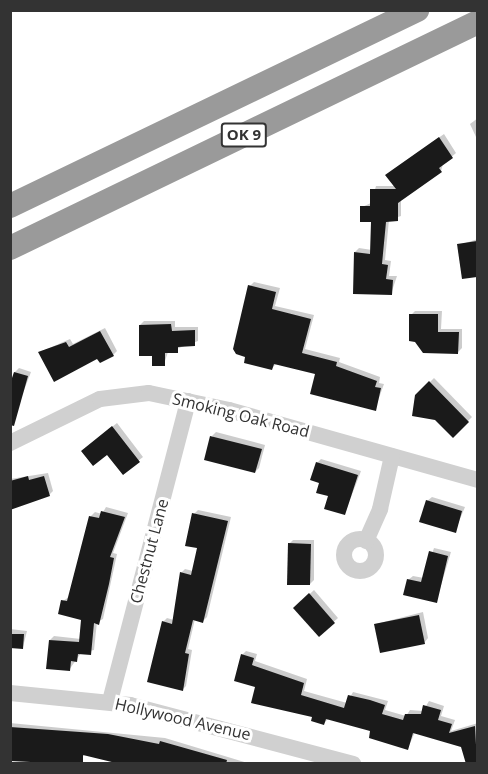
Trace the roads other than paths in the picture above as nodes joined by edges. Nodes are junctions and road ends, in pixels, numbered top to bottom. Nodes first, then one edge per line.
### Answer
1 (417, 10) edge
2 (477, 22) edge
3 (10, 206) edge
4 (10, 248) edge
5 (188, 401) junction
6 (10, 443) edge
7 (393, 456) junction
8 (477, 480) edge
9 (366, 541) dead end
10 (10, 693) edge
11 (110, 701) junction
12 (353, 764) edge

1 - 3 highway, OK 9
2 - 4 highway, OK 9
5 - 6 street, Smoking Oak Road
5 - 7 street, Smoking Oak Road
5 - 11 street, Chestnut Lane
7 - 8 street, Smoking Oak Road
7 - 9 street
10 - 11 street, Hollywood Avenue
11 - 12 street, Hollywood Avenue

